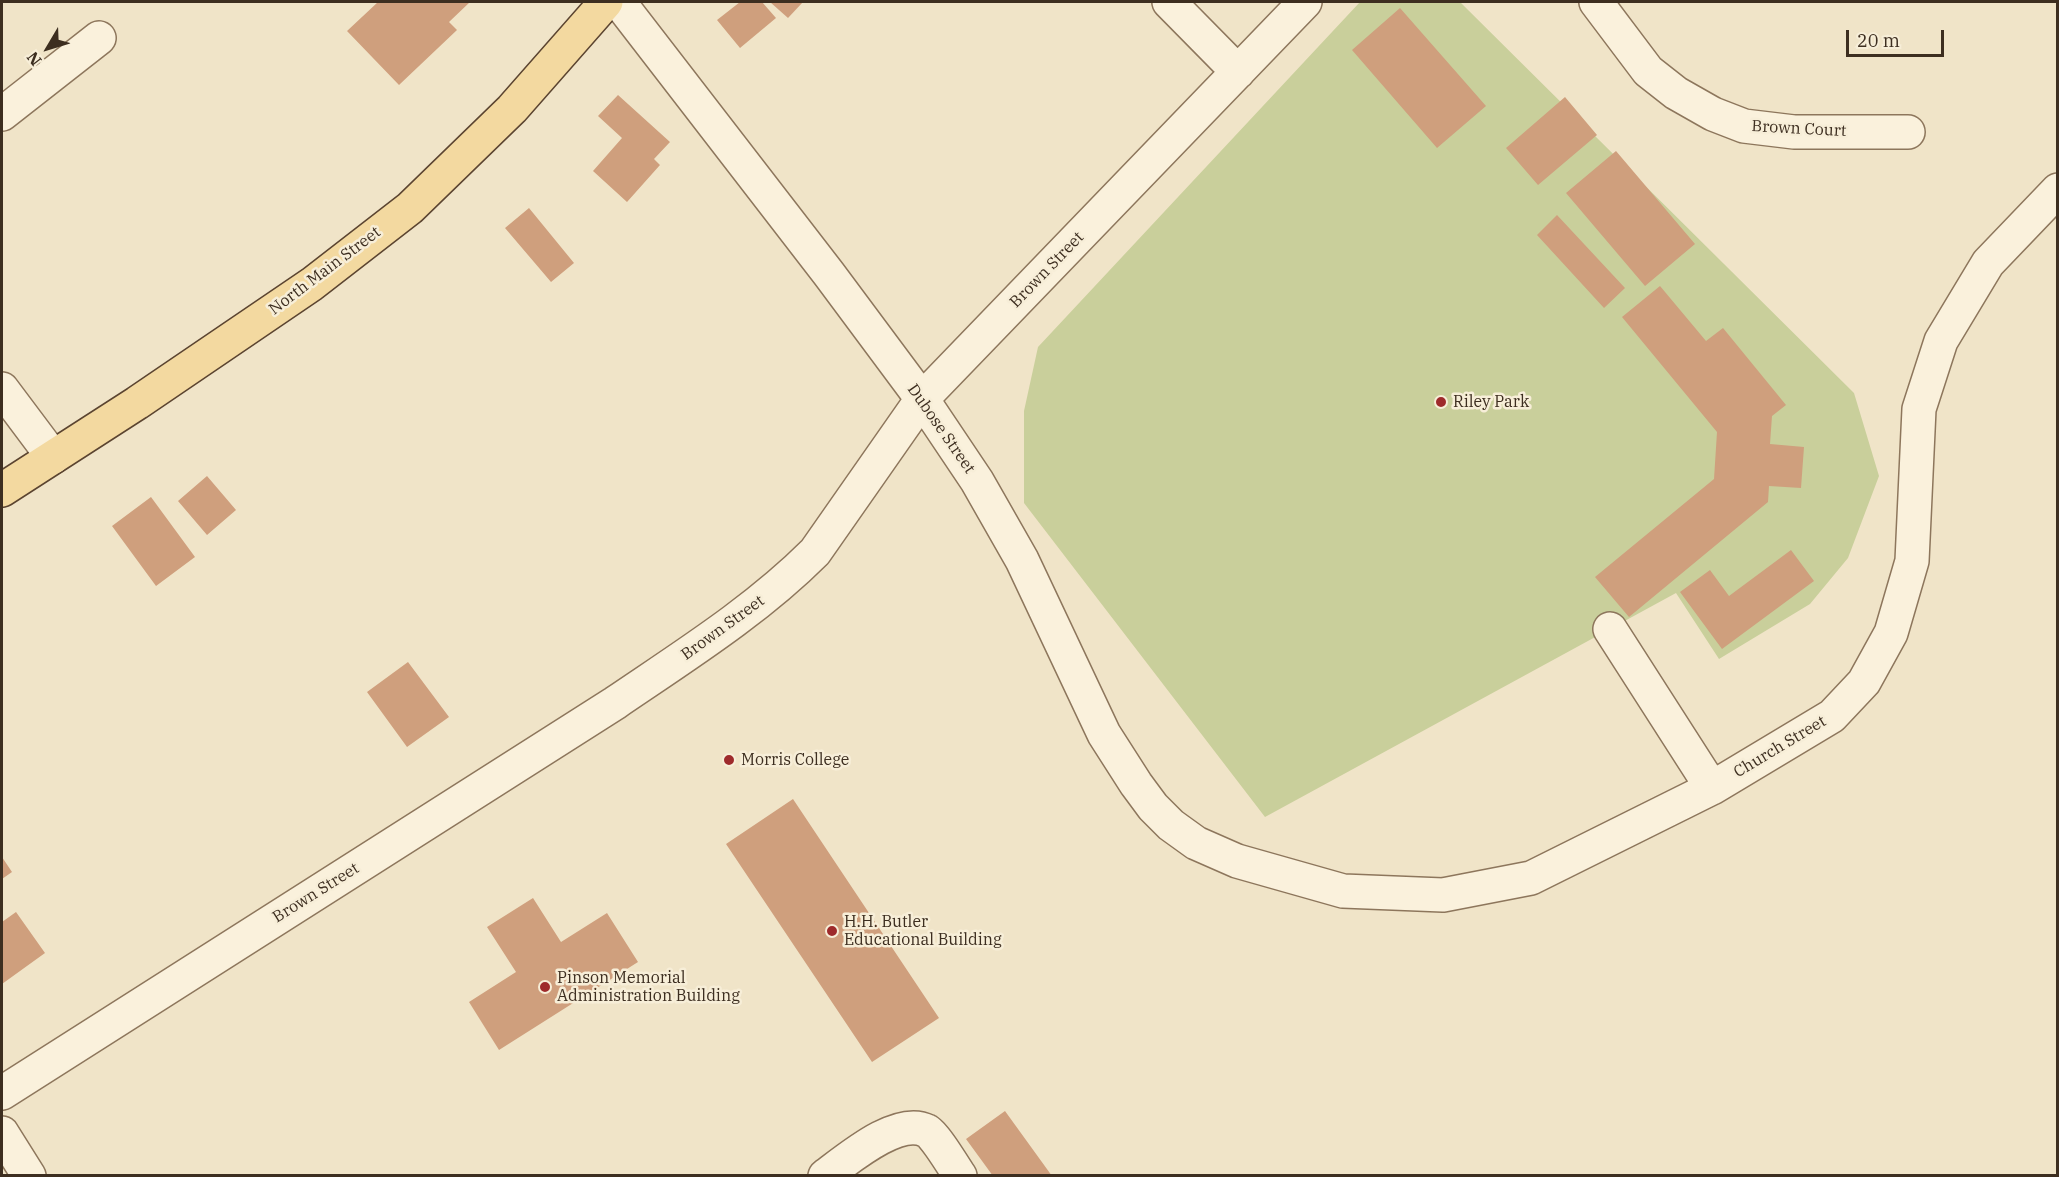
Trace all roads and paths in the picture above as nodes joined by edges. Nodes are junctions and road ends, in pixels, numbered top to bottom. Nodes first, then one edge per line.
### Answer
1 (1168, 2) edge
2 (1305, 2) edge
3 (1596, 2) edge
4 (600, 5) edge
5 (99, 38) dead end
6 (1238, 72) junction
7 (2, 114) edge
8 (1908, 132) dead end
9 (2058, 190) edge
10 (2, 389) edge
11 (922, 399) junction
12 (52, 456) junction
13 (2, 490) edge
14 (1610, 628) dead end
15 (1712, 788) junction
16 (1237, 861) joint
17 (2, 1093) edge
18 (2, 1133) edge
19 (29, 1176) edge
20 (825, 1176) edge
21 (960, 1176) edge

1 - 6 street
2 - 6 street, Brown Street
3 - 8 street, Brown Court
4 - 11 street, Dubose Street
4 - 12 main road, North Main Street
5 - 7 street
6 - 11 street, Brown Street
9 - 15 street, Church Street
10 - 12 street
11 - 16 street, Dubose Street
11 - 17 street, Brown Street
12 - 13 main road, North Main Street
14 - 15 street
15 - 16 street, Church Street
18 - 19 street
20 - 21 street

